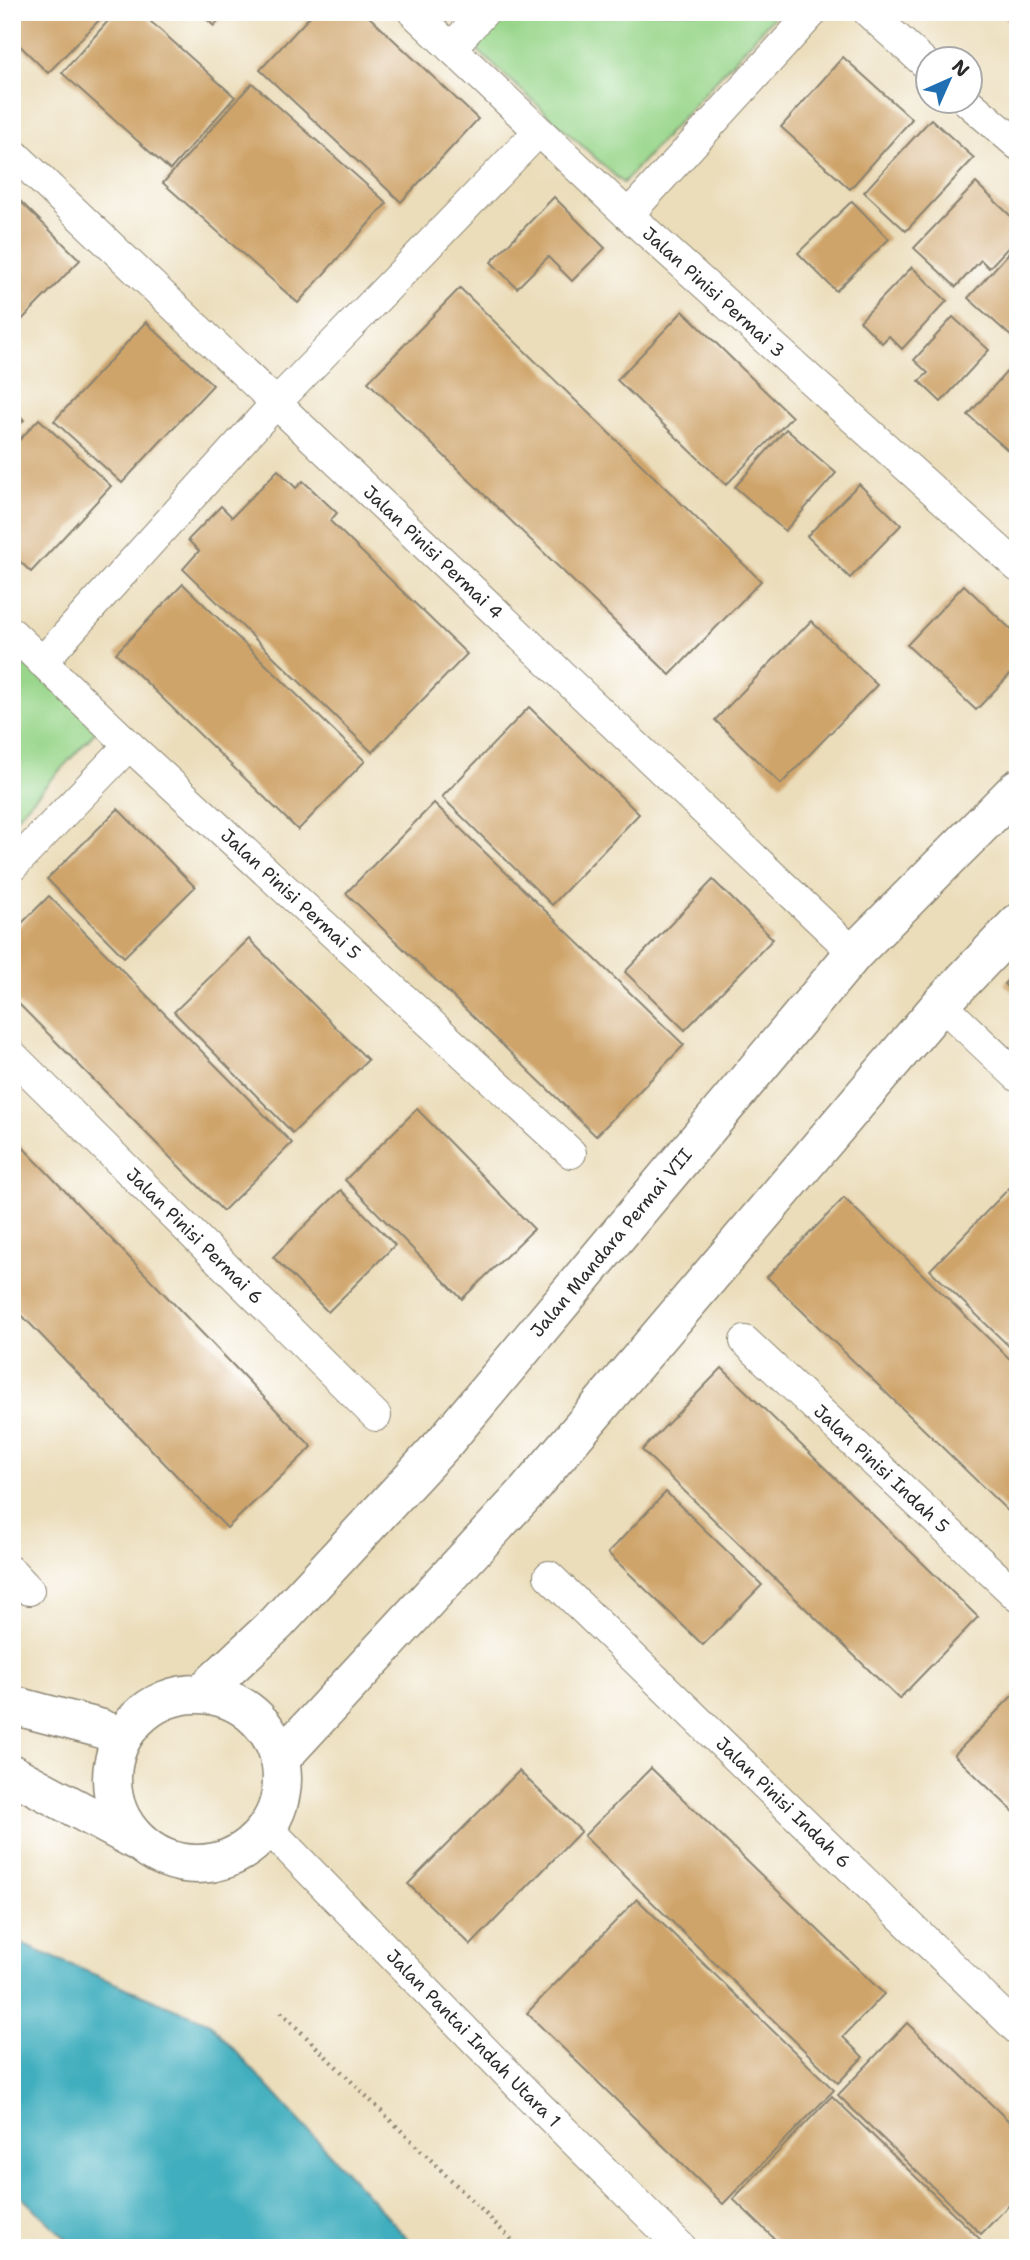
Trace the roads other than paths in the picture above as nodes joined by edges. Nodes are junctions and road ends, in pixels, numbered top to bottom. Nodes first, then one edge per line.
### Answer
1 (413, 12) edge
2 (484, 12) edge
3 (813, 12) edge
4 (868, 12) edge
5 (451, 48) junction
6 (914, 53) edge
7 (984, 116) edge
8 (538, 132) junction
9 (1018, 145) edge
10 (12, 152) edge
11 (628, 215) junction
12 (275, 404) junction
13 (1018, 567) edge
14 (12, 633) edge
15 (42, 662) junction
16 (129, 745) junction
17 (1018, 788) edge
18 (12, 867) edge
19 (1018, 923) edge
20 (854, 953) junction
21 (941, 1004) junction
22 (12, 1055) edge
23 (1018, 1077) edge
24 (571, 1153) dead end
25 (745, 1341) dead end
26 (376, 1416) dead end
27 (549, 1576) dead end
28 (1018, 1597) edge
29 (202, 1693) junction
30 (12, 1705) edge
31 (122, 1737) junction
32 (280, 1759) junction
33 (12, 1774) edge
34 (268, 1828) junction
35 (142, 1844) junction
36 (1017, 2027) edge
37 (682, 2248) edge

1 - 5 street, Jalan Pinisi Permai 3
2 - 5 street
3 - 11 street
4 - 6 street
5 - 8 street, Jalan Pinisi Permai 3
7 - 9 street
8 - 11 street, Jalan Pinisi Permai 3
8 - 12 street
10 - 12 street, Jalan Pinisi Permai 4
11 - 13 street, Jalan Pinisi Permai 3
12 - 15 street
12 - 20 street, Jalan Pinisi Permai 4
14 - 15 street, Jalan Pinisi Permai 5
15 - 16 street, Jalan Pinisi Permai 5
16 - 18 street
16 - 24 street, Jalan Pinisi Permai 5
17 - 20 main road, Jalan Mandara Permai VII
19 - 21 main road
20 - 29 main road, Jalan Mandara Permai VII
21 - 23 street
21 - 32 main road
22 - 26 street, Jalan Pinisi Permai 6
25 - 28 street, Jalan Pinisi Indah 5
27 - 36 street, Jalan Pinisi Indah 6
29 - 31 main road
29 - 32 main road
30 - 31 main road
31 - 35 main road
32 - 34 main road
33 - 35 main road
34 - 35 main road
34 - 37 street, Jalan Pantai Indah Utara 1

